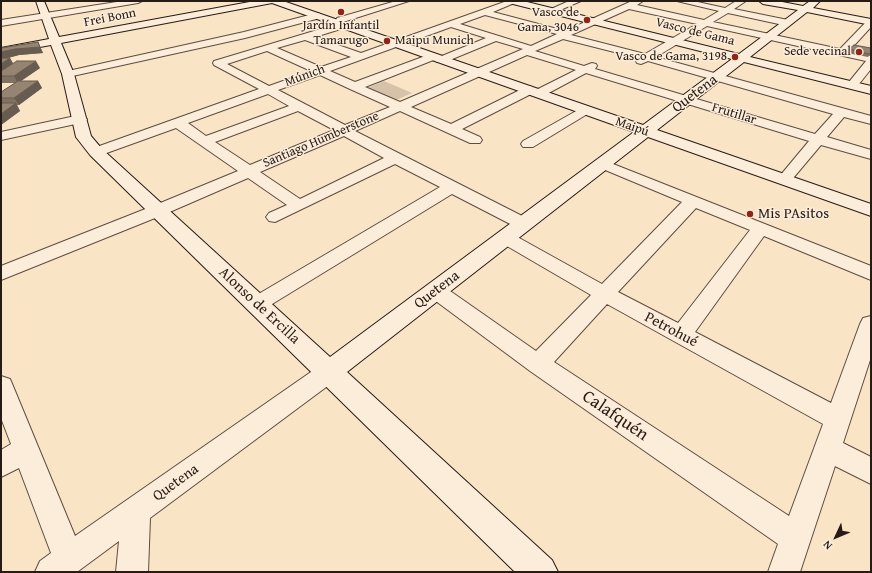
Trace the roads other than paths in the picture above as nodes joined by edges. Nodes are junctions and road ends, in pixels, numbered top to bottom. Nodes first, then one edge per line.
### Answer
1 (138, 1) edge
2 (270, 1) edge
3 (274, 1) edge
4 (288, 1) edge
5 (405, 1) edge
6 (514, 1) edge
7 (525, 1) edge
8 (577, 1) edge
9 (681, 1) edge
10 (742, 1) edge
11 (763, 1) edge
12 (816, 1) edge
13 (634, 3) edge
14 (40, 8) edge
15 (556, 9) junction
16 (806, 9) junction
17 (727, 10) junction
18 (484, 12) junction
19 (316, 16) junction
20 (597, 20) junction
21 (871, 22) edge
22 (1, 23) edge
23 (342, 23) junction
24 (704, 23) junction
25 (788, 23) junction
26 (450, 24) junction
27 (565, 35) junction
28 (307, 36) junction
29 (768, 37) junction
30 (857, 37) junction
31 (495, 38) junction
32 (677, 40) junction
33 (871, 40) edge
34 (55, 42) junction
35 (394, 43) junction
36 (268, 48) junction
37 (620, 50) junction
38 (1, 51) edge
39 (530, 51) junction
40 (842, 53) junction
41 (359, 56) junction
42 (744, 56) junction
43 (437, 58) junction
44 (647, 58) junction
45 (871, 61) edge
46 (586, 69) junction
47 (318, 71) junction
48 (481, 72) junction
49 (68, 74) junction
50 (717, 77) junction
51 (614, 78) junction
52 (855, 82) junction
53 (871, 86) edge
54 (354, 87) junction
55 (267, 89) junction
56 (871, 90) edge
57 (534, 91) junction
58 (687, 100) junction
59 (795, 100) junction
60 (299, 106) junction
61 (400, 107) junction
62 (585, 110) junction
63 (840, 112) junction
64 (80, 119) junction
65 (871, 120) edge
66 (177, 122) junction
67 (770, 125) junction
68 (452, 129) junction
69 (344, 130) junction
70 (646, 131) junction
71 (1, 136) edge
72 (818, 139) junction
73 (475, 140) dead end
74 (204, 141) junction
75 (528, 144) dead end
76 (96, 152) junction
77 (871, 155) edge
78 (395, 158) junction
79 (603, 164) junction
80 (248, 171) junction
81 (784, 180) junction
82 (452, 187) junction
83 (692, 202) junction
84 (298, 205) junction
85 (159, 210) junction
86 (871, 210) edge
87 (275, 217) dead end
88 (524, 224) junction
89 (760, 229) junction
90 (506, 238) junction
91 (1, 273) edge
92 (871, 273) edge
93 (436, 291) junction
94 (605, 294) junction
95 (257, 304) junction
96 (871, 324) edge
97 (681, 335) junction
98 (538, 364) junction
99 (329, 372) junction
100 (1, 386) edge
101 (838, 419) junction
102 (828, 449) junction
103 (26, 450) junction
104 (1, 464) edge
105 (871, 472) edge
106 (136, 512) junction
107 (796, 538) junction
108 (60, 566) edge
109 (131, 571) edge
110 (540, 572) edge
111 (784, 572) edge

1 - 14 street
2 - 34 street, Frei Bonn
3 - 19 street
4 - 23 street
5 - 23 street
6 - 18 street, Múnich
6 - 20 street, Vasco de Gama
7 - 15 street, Vasco de Gama
8 - 15 street
9 - 17 street
10 - 17 street
11 - 16 street
12 - 16 street, Quetena
13 - 20 street, Santiago Humberstone
13 - 24 street
14 - 22 street
14 - 34 street, Alonso de Ercilla
15 - 20 street, Vasco de Gama
16 - 21 street
16 - 25 street, Quetena
17 - 24 street
17 - 25 street
18 - 26 street, Múnich
18 - 27 street
19 - 23 street
19 - 49 street
20 - 27 street, Santiago Humberstone
20 - 32 street, Vasco de Gama
21 - 30 street
23 - 28 street
23 - 35 street, Maipú
24 - 29 street
24 - 32 street
25 - 29 street, Quetena
26 - 31 street, Frutillar
26 - 35 street, Múnich
27 - 37 street
27 - 39 street, Santiago Humberstone
28 - 36 street
28 - 41 street
29 - 40 street
29 - 42 street, Quetena
30 - 33 street
30 - 40 street
31 - 39 street, Frutillar
31 - 43 street
32 - 42 street, Vasco de Gama
32 - 44 street
34 - 38 street, Frei Bonn
34 - 49 street, Alonso de Ercilla
35 - 41 street, Múnich
35 - 43 street, Maipú
36 - 47 street
36 - 55 street
37 - 44 street
37 - 46 street
39 - 46 street, Frutillar
39 - 48 street, Santiago Humberstone
40 - 45 street
41 - 47 street, Múnich
42 - 50 street, Quetena
42 - 52 street, Vasco de Gama
42 - 56 street, Vasco de Gama
43 - 48 street, Maipú
43 - 54 street
44 - 50 street
44 - 51 street
45 - 52 street
46 - 51 street, Frutillar
46 - 57 street
47 - 54 street
47 - 55 street, Múnich
48 - 57 street, Maipú
48 - 61 street, Santiago Humberstone
49 - 64 street, Alonso de Ercilla
50 - 58 street, Quetena
50 - 59 street
51 - 58 street, Frutillar
52 - 53 street, Vasco de Gama
54 - 61 street
55 - 60 street
55 - 66 street, Múnich
57 - 62 street, Maipú
57 - 68 street
58 - 67 street, Frutillar
58 - 70 street, Quetena
59 - 63 street
59 - 67 street
60 - 69 street
60 - 74 street, Múnich
61 - 68 street
61 - 69 street, Santiago Humberstone
62 - 70 street, Maipú
62 - 75 street
63 - 65 street
63 - 72 street
64 - 71 street
64 - 76 street, Alonso de Ercilla
66 - 74 street
66 - 76 street, Múnich
67 - 72 street, Frutillar
68 - 73 street
69 - 78 street
69 - 80 street, Santiago Humberstone
70 - 79 street, Quetena
70 - 81 street, Maipú
72 - 77 street, Frutillar
72 - 81 street
74 - 80 street
76 - 85 street, Alonso de Ercilla
78 - 82 street
78 - 84 street
79 - 83 street
79 - 88 street, Quetena
80 - 84 street
80 - 85 street, Santiago Humberstone
81 - 86 street, Maipú
82 - 88 street
82 - 95 street
83 - 89 street
83 - 94 street
84 - 87 street
85 - 91 street, Santiago Humberstone
85 - 95 street, Alonso de Ercilla
88 - 90 street, Quetena
89 - 92 street
89 - 97 street
90 - 93 street, Quetena
90 - 94 street, Petrohué
93 - 98 street, Calafquén
93 - 99 street, Quetena
94 - 97 street, Petrohué
94 - 98 street
95 - 99 street, Alonso de Ercilla
96 - 101 street
97 - 101 street, Petrohué
98 - 107 street, Calafquén
99 - 106 street, Quetena
99 - 110 street, Alonso de Ercilla
100 - 103 street
101 - 102 street
102 - 105 street
102 - 107 street
103 - 104 street
103 - 108 street
106 - 108 street, Quetena
106 - 109 street
107 - 111 street

